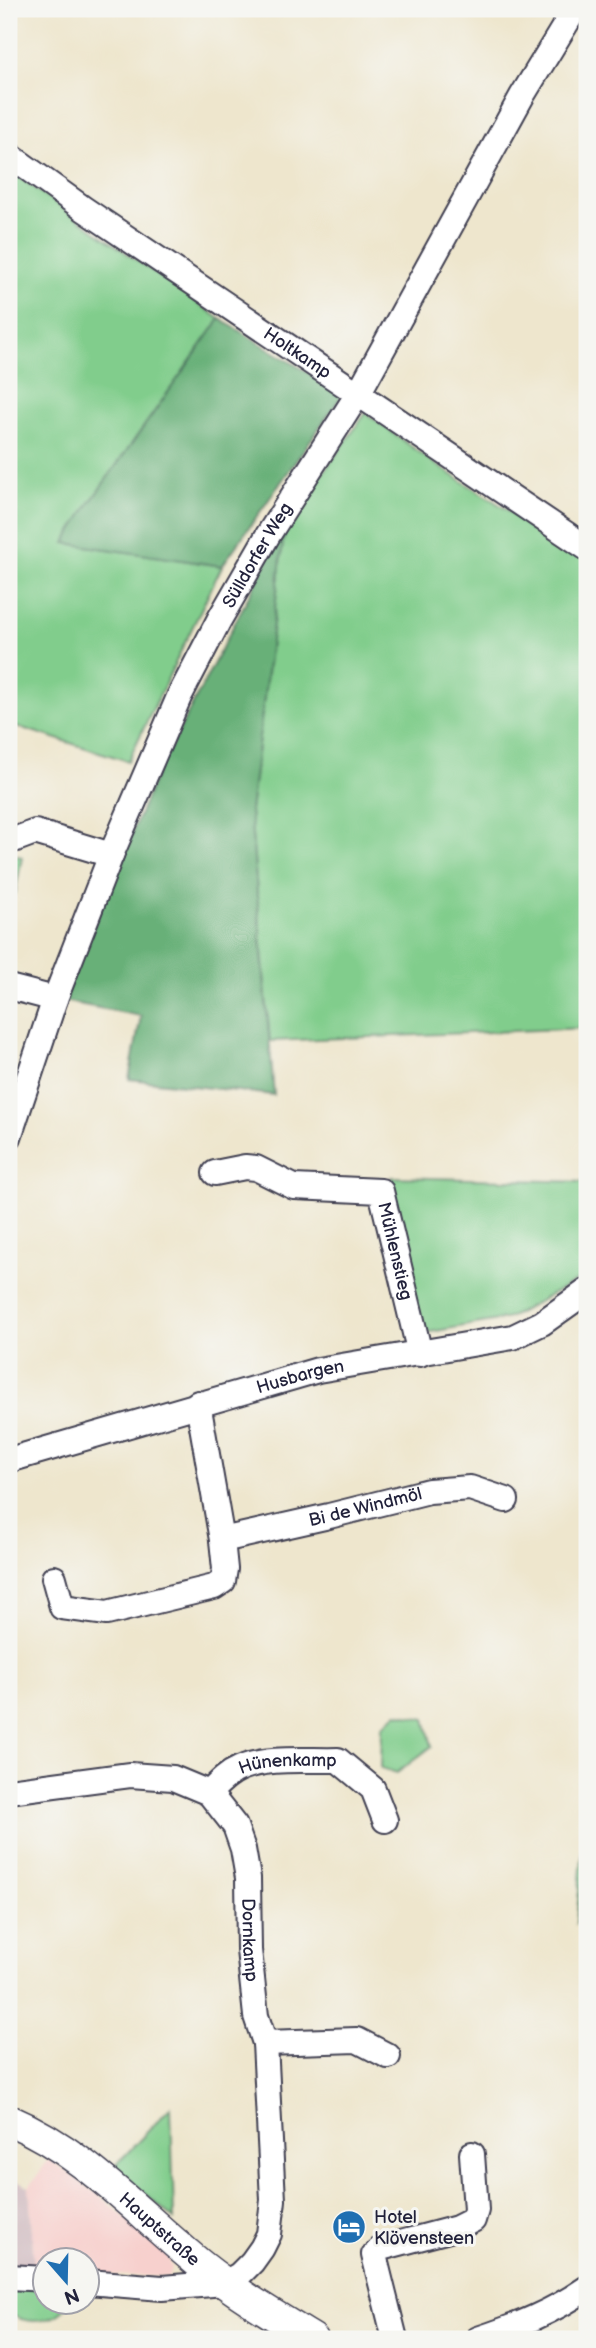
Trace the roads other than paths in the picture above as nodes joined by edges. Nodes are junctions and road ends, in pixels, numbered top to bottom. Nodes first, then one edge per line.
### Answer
1 (575, 9) edge
2 (9, 155) edge
3 (358, 394) junction
4 (587, 548) edge
5 (9, 839) edge
6 (111, 855) junction
7 (9, 987) edge
8 (55, 999) junction
9 (9, 1137) edge
10 (215, 1173) dead end
11 (587, 1291) edge
12 (420, 1354) junction
13 (198, 1403) junction
14 (9, 1460) edge
15 (506, 1500) dead end
16 (222, 1541) junction
17 (54, 1578) dead end
18 (9, 1791) edge
19 (209, 1793) junction
20 (385, 1820) dead end
21 (265, 2043) junction
22 (388, 2056) dead end
23 (9, 2120) edge
24 (472, 2154) dead end
25 (9, 2277) edge
26 (32, 2278) edge
27 (102, 2283) edge
28 (225, 2283) junction
29 (587, 2288) edge
30 (313, 2339) edge
31 (395, 2339) edge
32 (478, 2339) edge

1 - 3 street, Sülldorfer Weg
2 - 3 street, Holtkamp
3 - 4 street, Holtkamp
3 - 6 street, Sülldorfer Weg
5 - 6 street
6 - 8 street, Sülldorfer Weg
7 - 8 street
8 - 9 street, Sülldorfer Weg
10 - 12 street, Mühlenstieg
11 - 12 street, Husbargen
12 - 13 street, Husbargen
13 - 14 street, Husbargen
13 - 16 street
15 - 16 street, Bi de Windmöl
16 - 17 street
18 - 19 street
19 - 20 street, Hünenkamp
19 - 21 street, Dornkamp
21 - 22 street
21 - 28 street, Dornkamp
23 - 28 main road, Hauptstraße
24 - 31 street
25 - 26 street
27 - 28 street
28 - 30 main road, Hauptstraße
29 - 32 street

